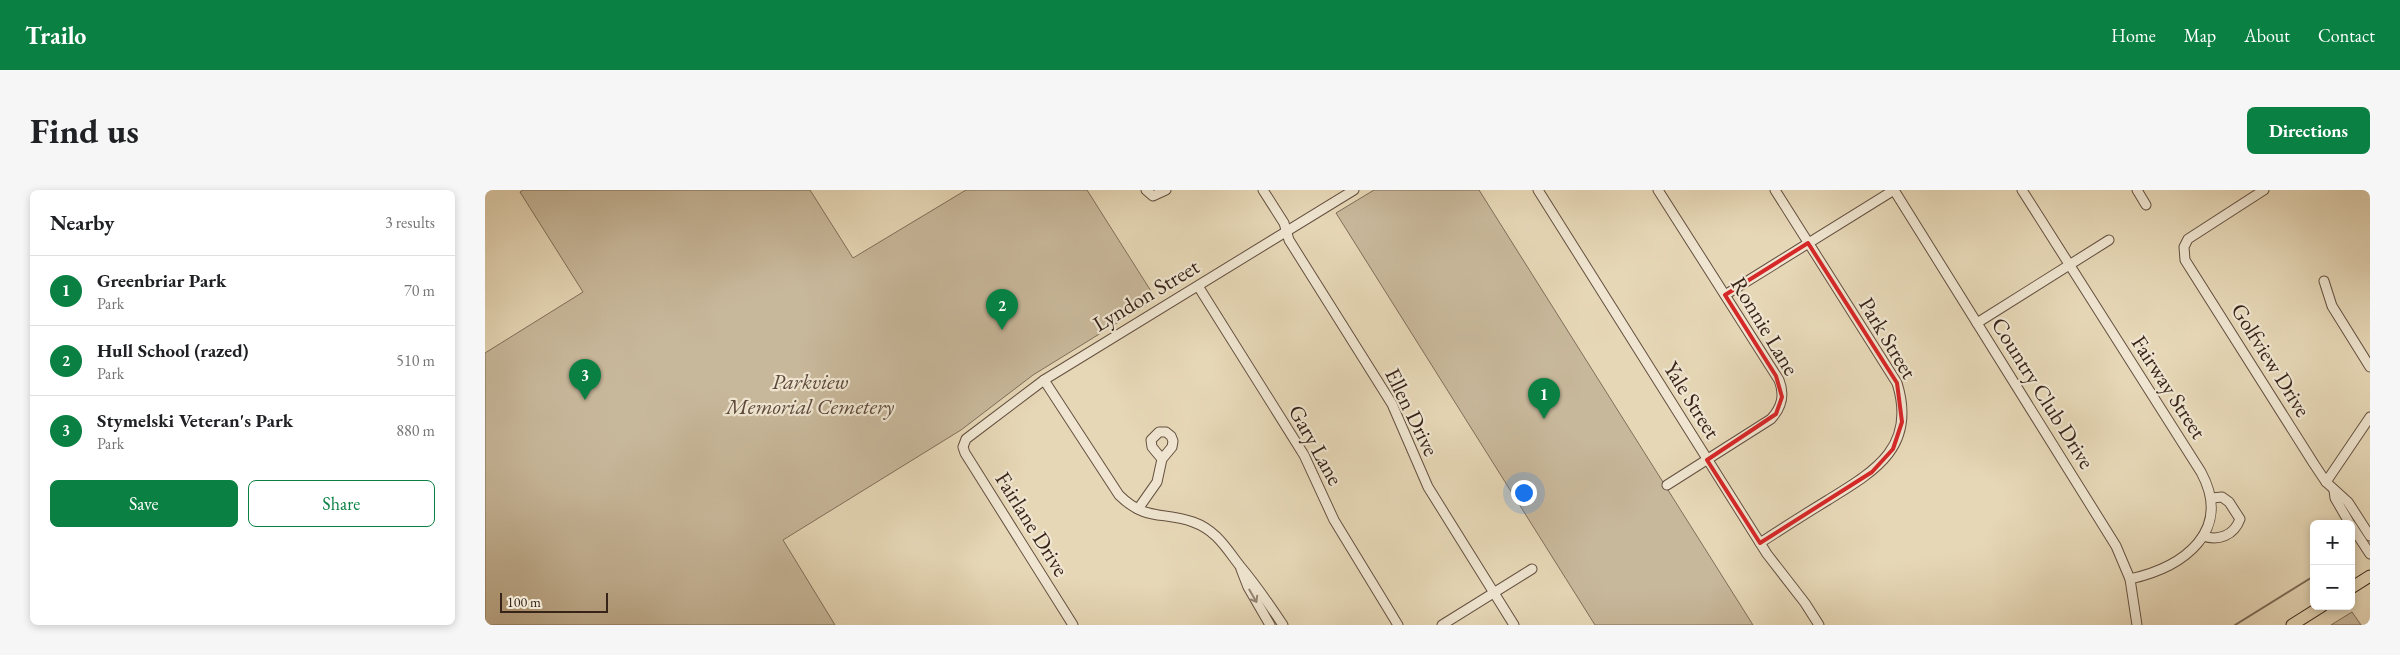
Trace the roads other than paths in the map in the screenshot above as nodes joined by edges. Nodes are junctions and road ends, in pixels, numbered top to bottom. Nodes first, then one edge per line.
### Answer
1 (1146, 190) edge
2 (1165, 190) edge
3 (1263, 190) edge
4 (1354, 190) edge
5 (1538, 190) edge
6 (1659, 190) edge
7 (1775, 190) edge
8 (1894, 190) edge
9 (2022, 190) edge
10 (2137, 190) edge
11 (2264, 190) edge
12 (2146, 205) dead end
13 (1287, 231) junction
14 (2109, 240) dead end
15 (1809, 243) junction
16 (2070, 266) junction
17 (2324, 281) dead end
18 (1198, 286) junction
19 (1725, 295) junction
20 (1977, 323) junction
21 (2370, 367) edge
22 (1044, 380) junction
23 (2370, 417) edge
24 (965, 442) joint
25 (1162, 459) dead end
26 (1707, 460) junction
27 (2326, 482) junction
28 (1667, 485) dead end
29 (2334, 490) junction
30 (2211, 498) junction
31 (1138, 509) junction
32 (2348, 520) edge
33 (2355, 531) edge
34 (2203, 536) junction
35 (2370, 536) edge
36 (1760, 543) junction
37 (2370, 554) edge
38 (1239, 564) junction
39 (1532, 569) dead end
40 (2370, 576) edge
41 (2130, 579) junction
42 (2355, 585) edge
43 (1494, 593) junction
44 (2316, 610) edge
45 (1073, 625) edge
46 (1271, 625) edge
47 (1283, 625) edge
48 (1397, 625) edge
49 (1443, 625) edge
50 (1514, 625) edge
51 (1819, 625) edge
52 (2137, 625) edge
53 (2292, 625) edge

1 - 2 street
3 - 13 street, Ellen Drive
4 - 13 street, Lyndon Street
5 - 26 street, Yale Street
6 - 19 street, Ronnie Lane
7 - 15 street, Park Street
8 - 15 street
8 - 20 street, Country Club Drive
9 - 16 street, Fairway Street
10 - 12 street
11 - 27 street, Golfview Drive
13 - 18 street, Lyndon Street
13 - 43 street, Ellen Drive
14 - 16 street
15 - 19 street
15 - 36 street, Park Street
16 - 20 street
16 - 30 street, Fairway Street
17 - 21 street
18 - 22 street, Lyndon Street
18 - 48 street, Gary Lane
19 - 26 street, Ronnie Lane
20 - 41 street, Country Club Drive
22 - 24 street, Lyndon Street
22 - 31 street
23 - 27 street
24 - 45 street, Fairlane Drive
25 - 31 street
26 - 28 street, Ronnie Lane
26 - 36 street, Yale Street
27 - 29 street, Golfview Drive
29 - 32 street, Golfview Drive
29 - 35 street, Golfview Drive
30 - 34 street, Fairway Street
30 - 34 street
31 - 38 street
33 - 37 street, Golfview Drive
34 - 41 street, Fairway Street
36 - 51 street, Yale Street
38 -> 46 street
38 - 47 street
39 - 43 street
40 - 42 main road
41 - 52 street, Country Club Drive
43 - 49 street
43 - 50 street, Ellen Drive
44 - 53 main road

